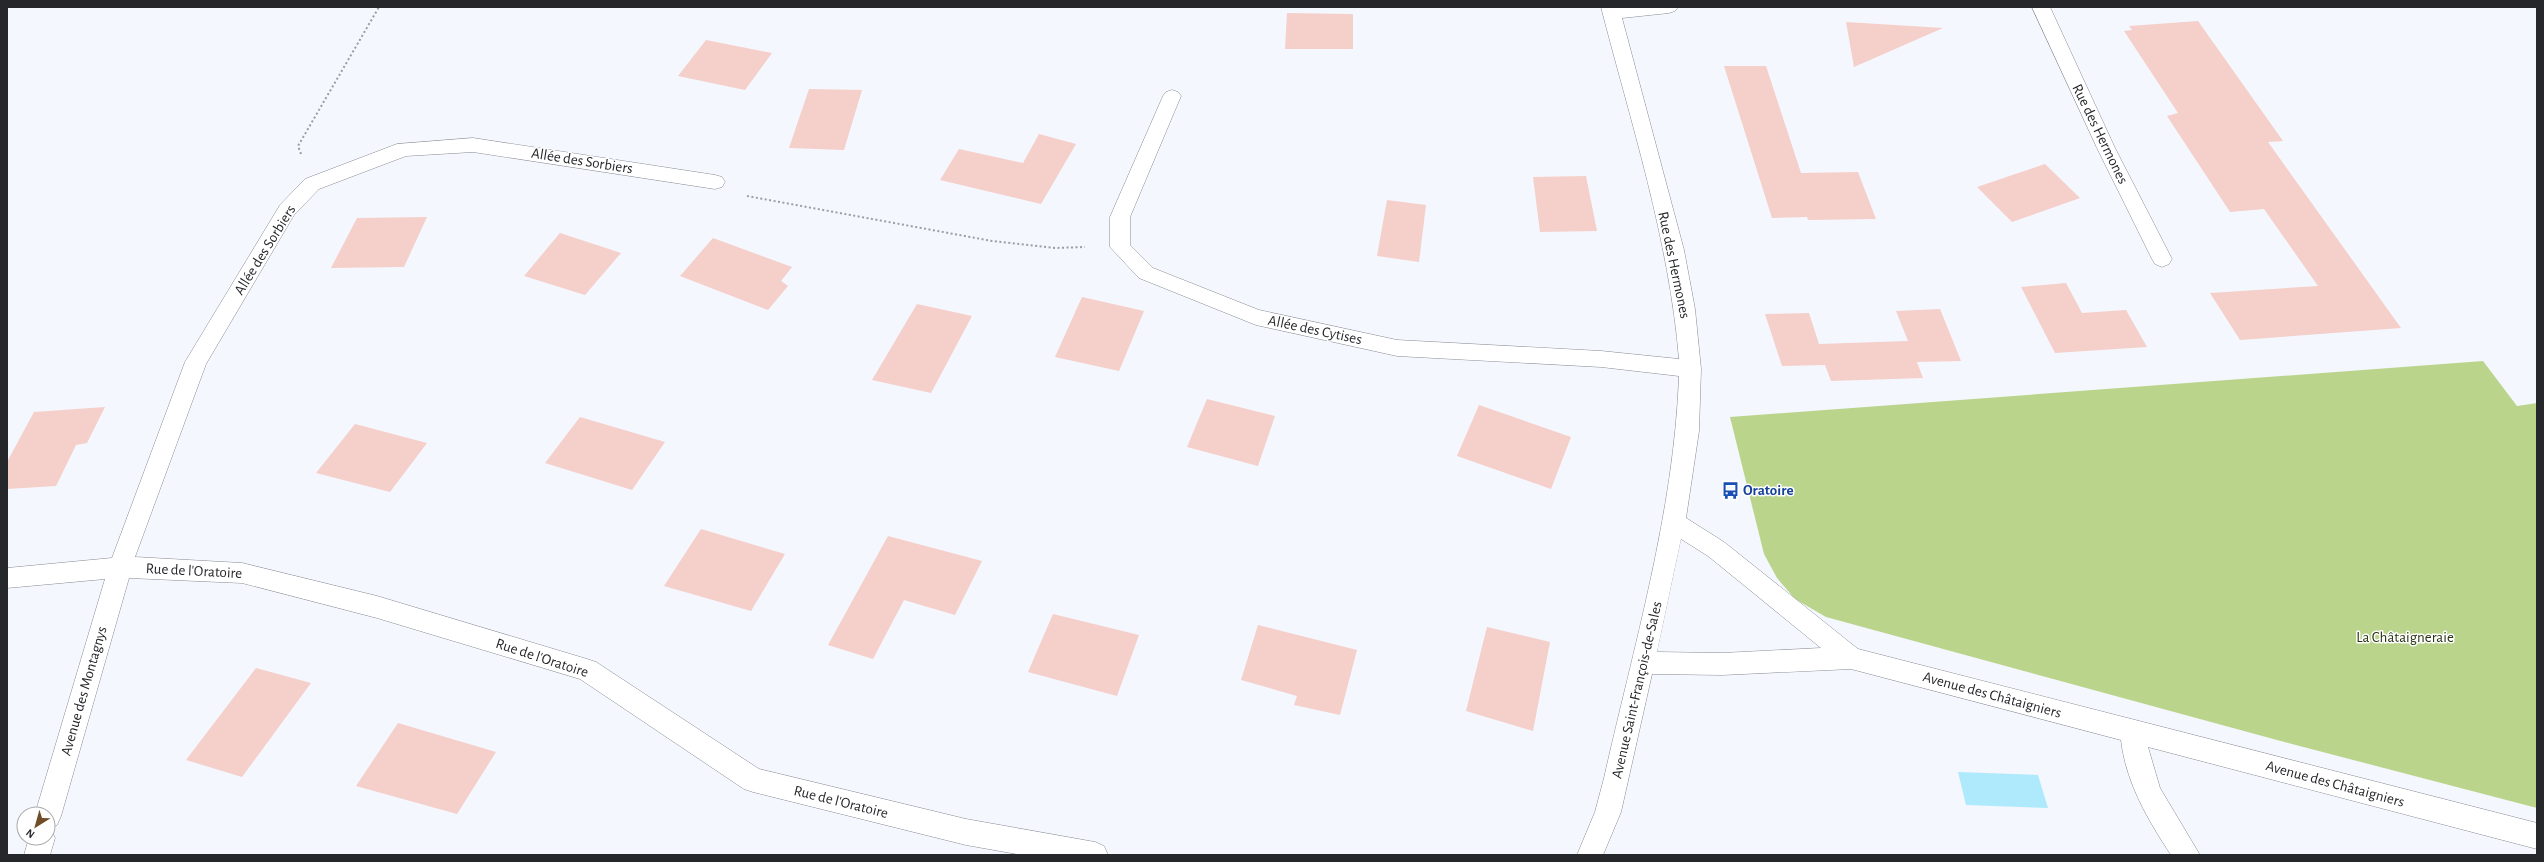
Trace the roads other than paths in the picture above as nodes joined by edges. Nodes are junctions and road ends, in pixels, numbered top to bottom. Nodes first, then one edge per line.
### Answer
1 (1669, 7) edge
2 (2041, 7) edge
3 (1611, 10) edge
4 (1172, 96) dead end
5 (715, 182) road end
6 (2162, 259) dead end
7 (1690, 369) junction
8 (1675, 523) junction
9 (120, 567) junction
10 (7, 578) edge
11 (1851, 658) junction
12 (1643, 663) junction
13 (2133, 732) junction
14 (51, 806) edge
15 (2537, 836) edge
16 (1095, 855) edge
17 (1590, 855) edge
18 (2187, 855) edge

1 - 3 street, Rue des Hermones
2 - 6 street, Rue des Hermones
3 - 7 street, Rue des Hermones
4 - 7 street, Allée des Cytises
5 - 9 street, Allée des Sorbiers
7 - 8 street, Rue des Hermones
8 - 11 street, Avenue des Châtaigniers
8 - 12 street, Avenue Saint-François-de-Sales
9 - 10 street, Rue de l'Oratoire
9 - 14 street, Avenue des Montagnys
9 - 16 street, Rue de l'Oratoire
11 - 12 street, Avenue des Châtaigniers
11 - 13 street, Avenue des Châtaigniers
12 - 17 street, Avenue Saint-François-de-Sales
13 - 15 street, Avenue des Châtaigniers
13 - 18 street

